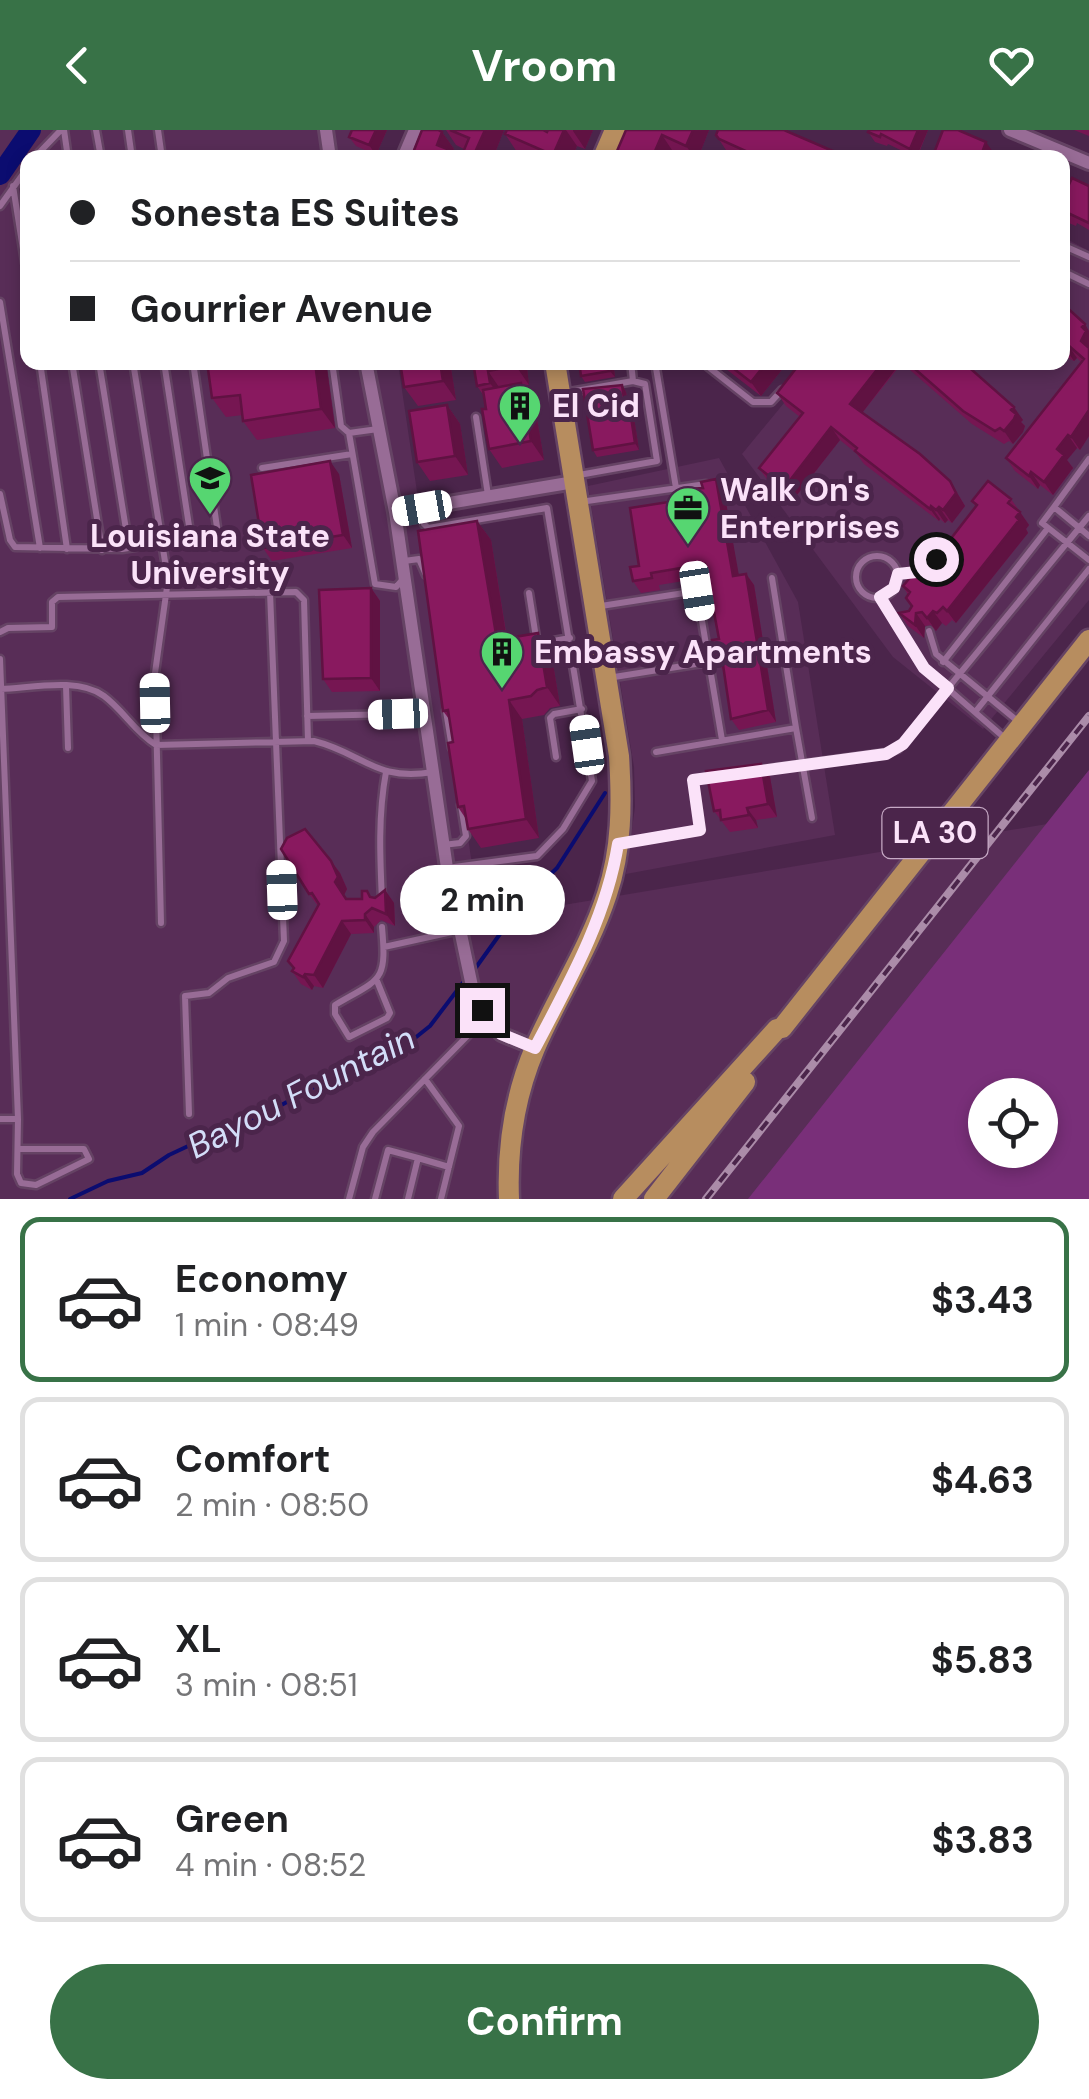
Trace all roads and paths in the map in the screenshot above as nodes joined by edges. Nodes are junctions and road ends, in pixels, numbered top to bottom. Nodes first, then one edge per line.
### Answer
1 (62, 130) edge
2 (1010, 130) edge
3 (1038, 135) edge
4 (44, 150) edge
5 (1064, 150) edge
6 (20, 177) edge
7 (14, 186) junction
8 (0, 206) edge
9 (20, 227) edge
10 (0, 302) edge
11 (41, 370) edge
12 (73, 370) edge
13 (100, 370) edge
14 (133, 370) edge
15 (165, 370) edge
16 (194, 370) edge
17 (333, 370) edge
18 (368, 370) edge
19 (556, 370) edge
20 (631, 370) edge
21 (656, 370) edge
22 (712, 370) edge
23 (633, 381) junction
24 (785, 386) edge
25 (560, 393) junction
26 (476, 417) dead end
27 (379, 429) junction
28 (349, 433) junction
29 (352, 454) junction
30 (1089, 459) edge
31 (262, 468) edge
32 (707, 484) edge
33 (544, 487) junction
34 (575, 487) junction
35 (676, 488) junction
36 (0, 494) edge
37 (488, 496) junction
38 (422, 508) junction
39 (546, 508) junction
40 (1056, 509) junction
41 (395, 512) junction
42 (1089, 516) edge
43 (1048, 528) junction
44 (1079, 528) junction
45 (1089, 536) edge
46 (191, 539) junction
47 (1066, 542) junction
48 (162, 544) junction
49 (40, 548) junction
50 (129, 548) junction
51 (68, 549) junction
52 (102, 550) junction
53 (1089, 560) edge
54 (402, 561) junction
55 (1089, 569) edge
56 (898, 574) junction
57 (908, 574) edge
58 (405, 577) junction
59 (772, 578) dead end
60 (428, 588) edge
61 (270, 592) junction
62 (529, 593) dead end
63 (166, 594) junction
64 (880, 597) junction
65 (595, 606) junction
66 (887, 609) junction
67 (900, 614) edge
68 (929, 631) edge
69 (0, 632) edge
70 (570, 638) junction
71 (1089, 640) edge
72 (936, 654) junction
73 (0, 659) edge
74 (708, 662) junction
75 (943, 662) junction
76 (924, 668) junction
77 (961, 676) junction
78 (607, 678) junction
79 (66, 686) junction
80 (948, 688) junction
81 (1, 689) edge
82 (988, 697) junction
83 (444, 698) edge
84 (423, 706) junction
85 (582, 709) junction
86 (976, 711) junction
87 (308, 716) junction
88 (796, 728) junction
89 (1014, 733) junction
90 (450, 734) junction
91 (428, 736) junction
92 (722, 740) junction
93 (277, 741) junction
94 (308, 741) junction
95 (156, 745) junction
96 (68, 748) dead end
97 (452, 751) edge
98 (656, 752) dead end
99 (556, 757) dead end
100 (802, 764) junction
101 (386, 772) junction
102 (433, 772) junction
103 (748, 772) edge
104 (730, 775) edge
105 (460, 802) edge
106 (812, 818) dead end
107 (618, 844) junction
108 (444, 845) junction
109 (447, 868) junction
110 (382, 904) edge
111 (161, 923) dead end
112 (382, 927) edge
113 (463, 934) junction
114 (384, 948) junction
115 (377, 980) junction
116 (487, 1016) junction
117 (782, 1028) junction
118 (535, 1048) junction
119 (425, 1079) junction
120 (189, 1114) dead end
121 (18, 1118) junction
122 (0, 1119) edge
123 (18, 1149) junction
124 (418, 1158) junction
125 (449, 1167) junction
126 (349, 1199) edge
127 (375, 1199) edge
128 (408, 1199) edge
129 (441, 1199) edge
130 (510, 1199) edge
131 (623, 1199) edge
132 (654, 1199) edge

1 - 4 lane
2 - 3 street
3 - 5 street
6 - 7 lane
7 - 8 lane
7 - 9 lane
10 - 49 lane
11 - 51 lane
12 - 52 lane
13 - 50 lane
14 - 48 lane
15 - 46 lane
16 - 46 lane
17 - 28 lane
18 - 27 street
19 - 25 main road
20 - 23 lane
21 - 35 lane
22 - 24 lane
23 - 25 lane
23 - 34 lane
25 - 34 main road
26 - 37 lane
27 - 28 lane
27 - 41 street
28 - 29 lane
29 - 31 lane
29 - 58 lane
30 - 40 lane
32 - 35 lane
33 - 34 street
33 - 37 street
33 - 39 lane
34 - 35 lane
34 - 65 main road
36 - 49 lane
37 - 38 street
38 - 39 lane
38 - 41 street
39 - 70 lane
40 - 43 lane
40 - 44 lane
41 - 54 street
42 - 44 lane
43 - 47 lane
43 - 75 lane
44 - 45 lane
44 - 47 lane
46 - 48 lane
47 - 53 lane
47 - 77 lane
48 - 50 lane
48 - 63 lane
49 - 51 lane
50 - 52 lane
51 - 52 lane
54 - 58 street
54 - 60 lane
55 - 82 lane
56 - 57 lane
56 - 64 lane
56 - 64 lane
58 - 84 street
59 - 88 lane
61 - 63 lane
61 - 87 lane
61 - 93 lane
62 - 70 lane
63 - 69 lane
63 - 95 lane
64 - 66 lane
65 - 74 lane
65 - 78 main road
66 - 67 lane
66 - 76 lane
68 - 72 lane
70 - 85 lane
71 - 89 main road, LA 30
72 - 75 lane
72 - 76 lane
73 - 81 lane
74 - 78 lane
74 - 92 lane
75 - 77 lane
76 - 80 lane
77 - 80 lane
77 - 82 lane
78 - 107 main road
79 - 81 lane
79 - 95 lane
79 - 96 lane
80 - 86 lane
80 - 100 lane
81 - 121 lane
82 - 86 lane
82 - 89 lane
83 - 90 lane
84 - 87 lane
84 - 91 street
85 - 99 lane
85 - 109 lane
86 - 89 lane
87 - 94 lane
88 - 92 lane
88 - 100 lane
89 - 117 main road, LA 30
90 - 91 lane
90 - 97 lane
91 - 102 street
92 - 98 lane
93 - 94 lane
93 - 95 lane
93 - 120 lane
94 - 101 lane
95 - 111 lane
100 - 103 lane
100 - 106 lane
101 - 102 lane
101 - 110 lane
102 - 108 street
104 - 107 lane
105 - 108 lane
107 - 118 main road
108 - 109 street
109 - 113 street
112 - 114 lane
113 - 114 lane
113 - 116 street
114 - 115 lane
115 - 115 lane
116 - 118 street
116 - 119 lane
117 - 131 main road, LA 30
117 - 132 main road, LA 30
118 - 130 main road
119 - 125 lane
119 - 126 lane
121 - 122 lane
121 - 123 lane
123 - 123 lane
124 - 125 lane
124 - 127 lane
124 - 128 lane
125 - 129 lane

